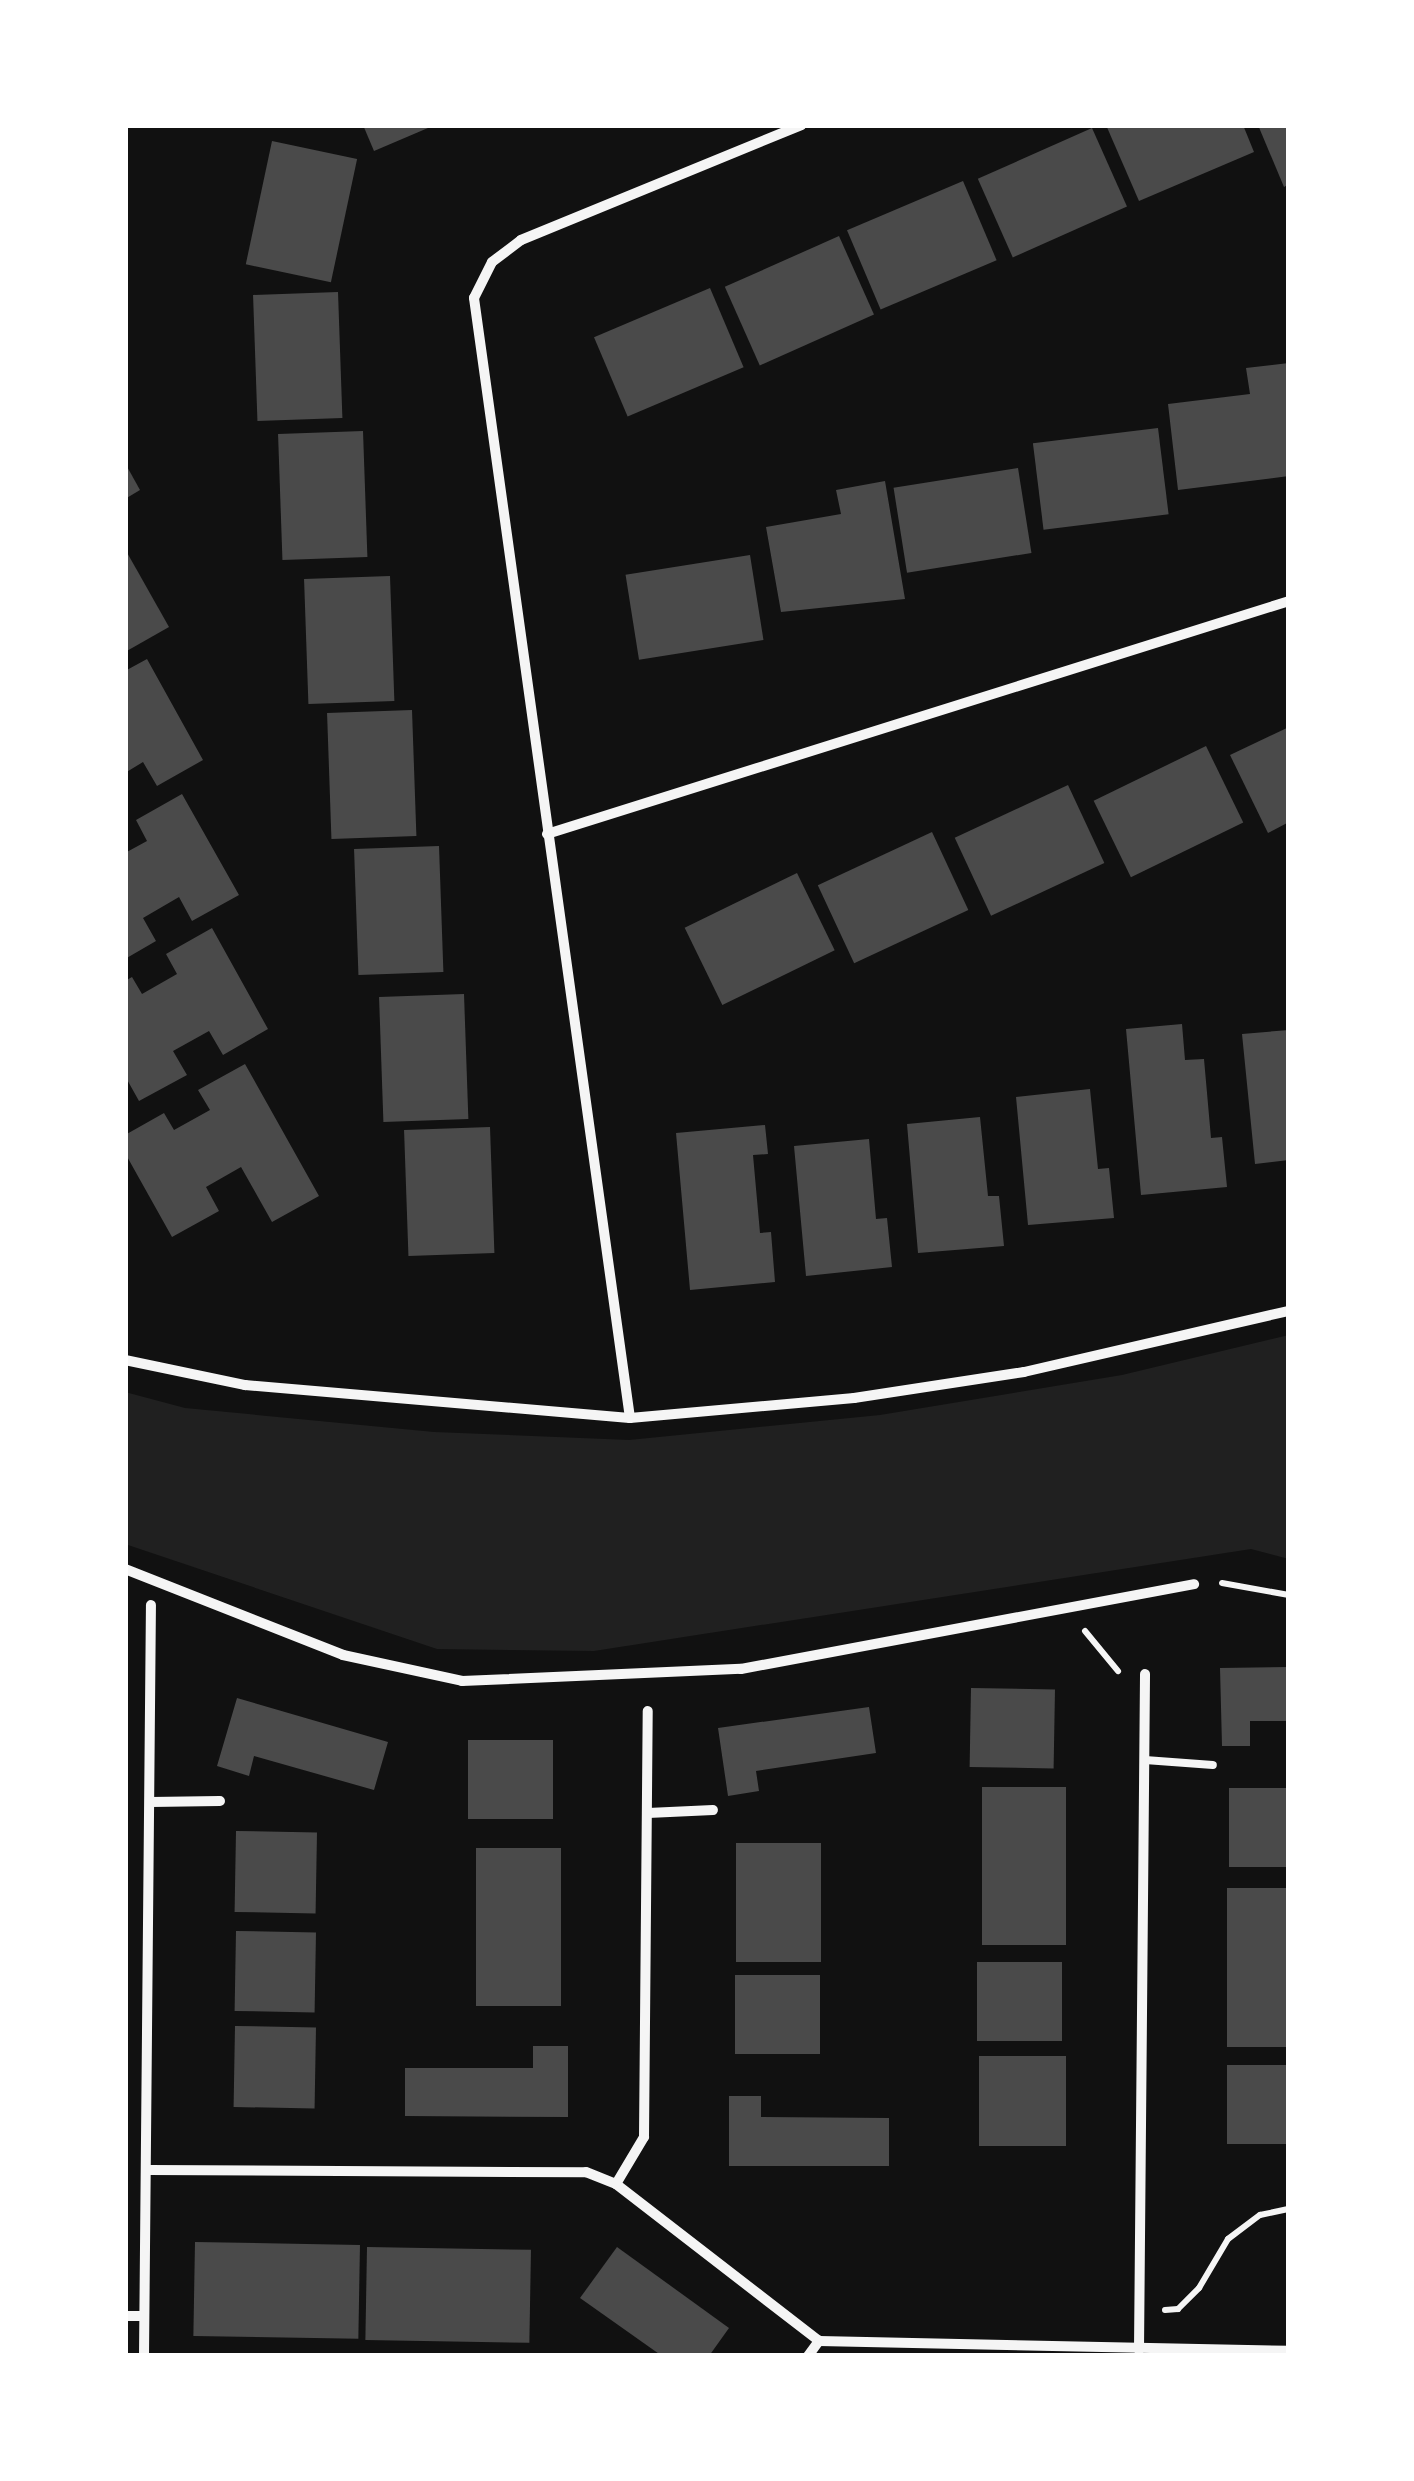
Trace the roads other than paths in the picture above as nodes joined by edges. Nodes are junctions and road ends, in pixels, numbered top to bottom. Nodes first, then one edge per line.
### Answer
1 (801, 125) edge
2 (1289, 602) edge
3 (547, 834) junction
4 (1289, 1311) edge
5 (125, 1360) edge
6 (630, 1418) junction
7 (125, 1570) edge
8 (1194, 1584) road end
9 (151, 1605) dead end
10 (1145, 1674) road end
11 (648, 1712) dead end
12 (1144, 1760) junction
13 (1212, 1765) dead end
14 (220, 1801) dead end
15 (151, 1802) junction
16 (712, 1810) dead end
17 (648, 1813) junction
18 (149, 2170) junction
19 (616, 2184) junction
20 (125, 2316) edge
21 (144, 2316) junction
22 (819, 2341) junction
23 (1140, 2350) junction
24 (1289, 2351) edge
25 (144, 2356) edge
26 (808, 2356) edge

1 - 3 street
2 - 3 street
3 - 6 street
4 - 6 street
5 - 6 street
7 - 8 street
9 - 15 street
10 - 12 street
11 - 17 street
12 - 13 lane
12 - 23 street
14 - 15 street
15 - 18 street
16 - 17 street
17 - 19 street
18 - 19 street
18 - 21 street
19 - 22 street
20 - 21 street
21 - 25 street
22 - 23 street
22 - 26 street
23 - 24 street

